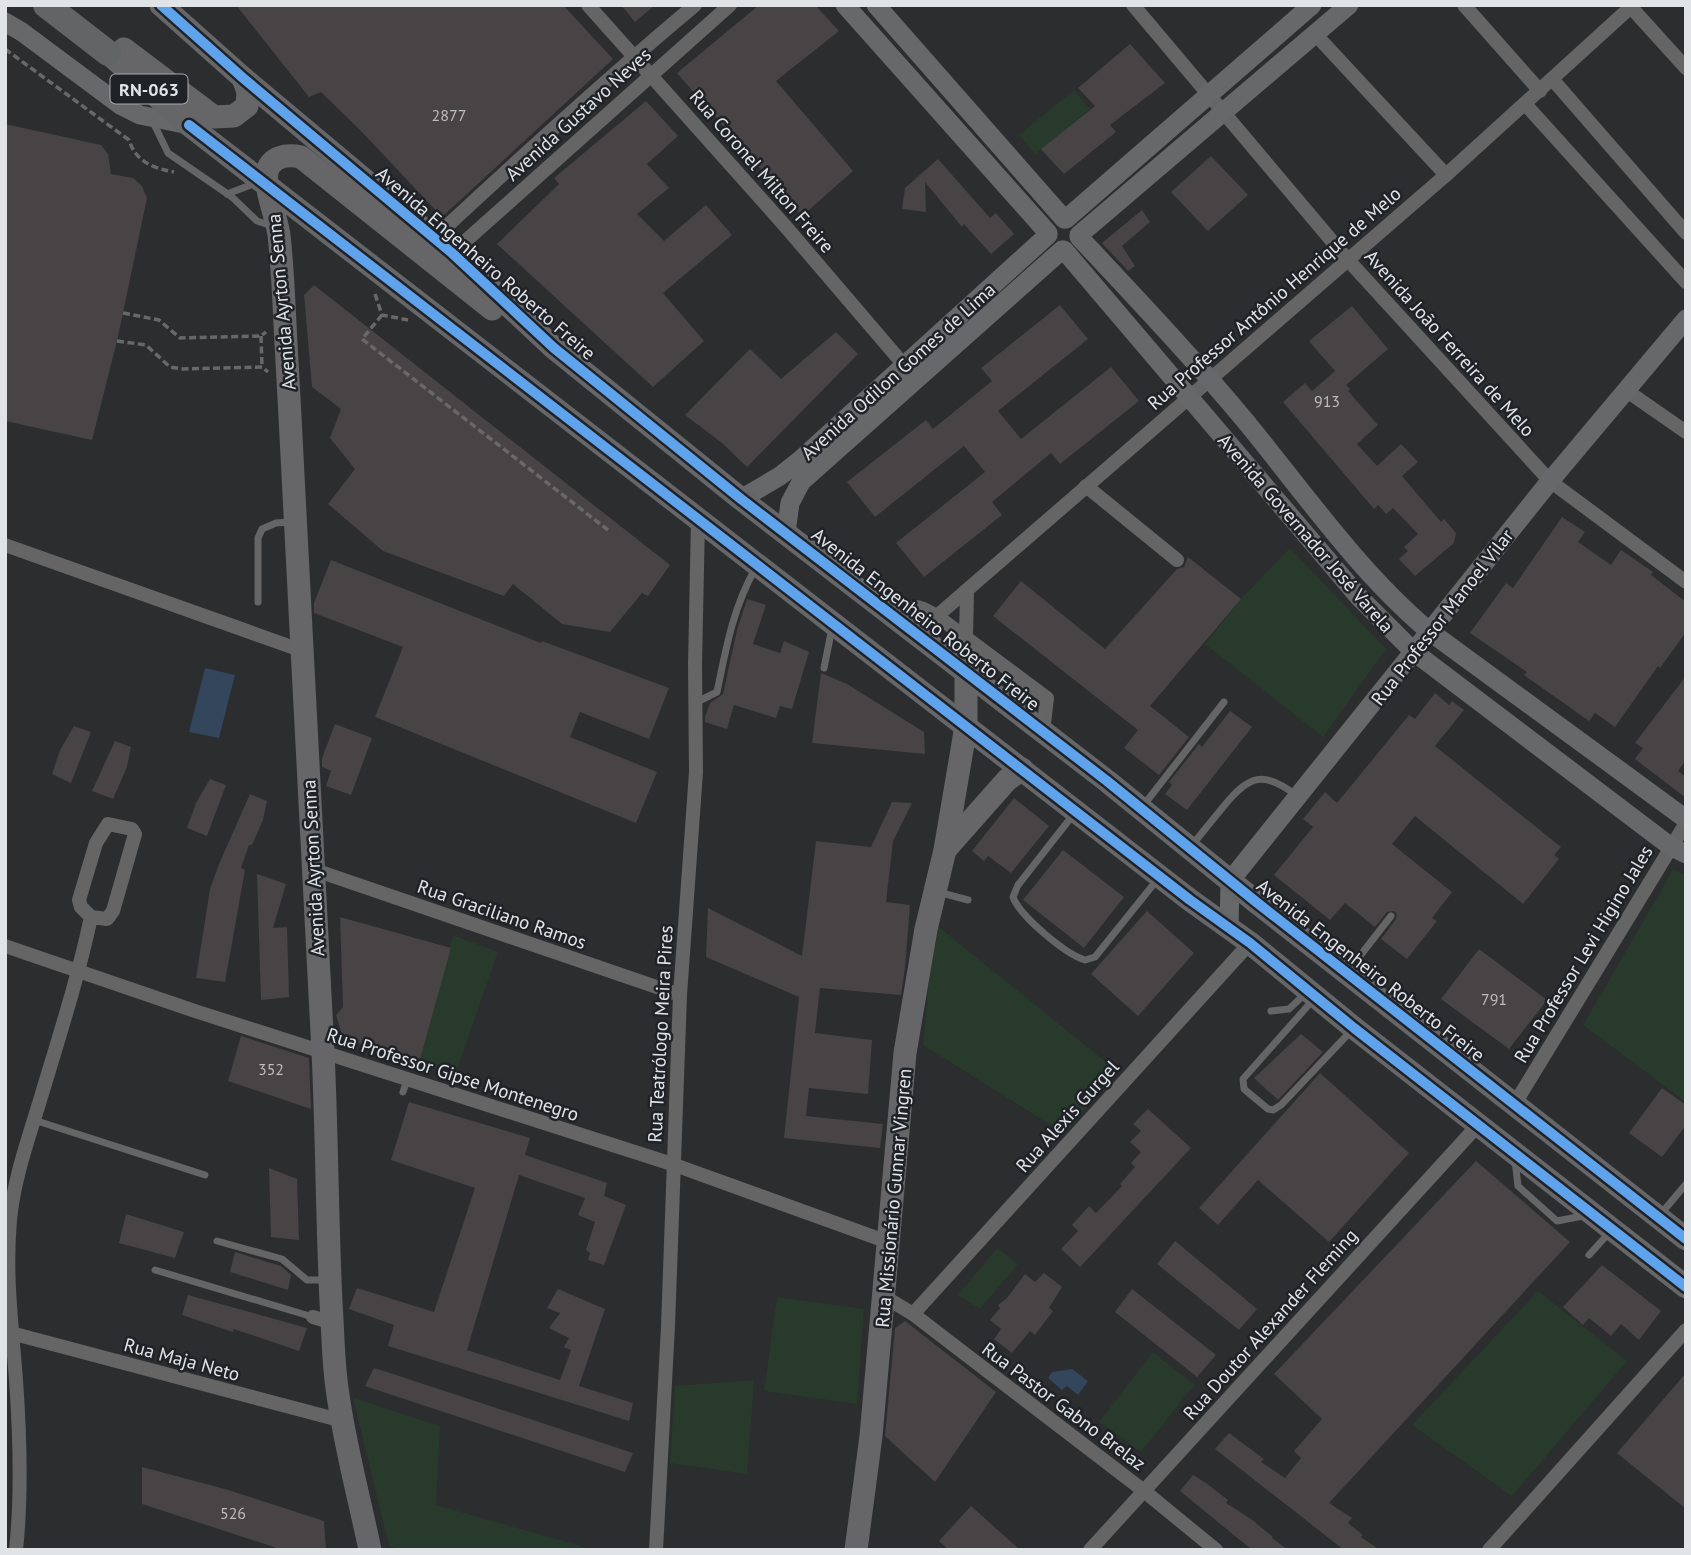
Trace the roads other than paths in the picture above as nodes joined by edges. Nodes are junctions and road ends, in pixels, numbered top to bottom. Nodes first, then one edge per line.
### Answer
1 (161, 5) edge
2 (588, 5) edge
3 (695, 5) edge
4 (730, 5) edge
5 (845, 5) edge
6 (876, 5) edge
7 (1133, 5) edge
8 (1312, 5) edge
9 (1349, 5) edge
10 (1464, 5) edge
11 (1631, 6) edge
12 (51, 11) edge
13 (5, 22) edge
14 (1316, 35) junction
15 (108, 53) joint
16 (634, 56) junction
17 (1686, 68) edge
18 (651, 74) junction
19 (243, 78) junction
20 (1553, 80) junction
21 (1540, 91) junction
22 (1208, 96) junction
23 (1525, 104) junction
24 (1223, 114) junction
25 (152, 118) junction
26 (189, 125) junction
27 (533, 146) junction
28 (551, 164) junction
29 (1446, 176) junction
30 (265, 182) junction
31 (227, 194) junction
32 (1065, 219) junction
33 (277, 228) junction
34 (1686, 233) edge
35 (1048, 234) junction
36 (1079, 236) junction
37 (435, 238) junction
38 (1063, 250) junction
39 (453, 253) junction
40 (1348, 260) junction
41 (1686, 282) edge
42 (1686, 319) edge
43 (554, 348) junction
44 (904, 365) junction
45 (1209, 378) junction
46 (1627, 391) junction
47 (1188, 397) junction
48 (1686, 432) edge
49 (1550, 481) junction
50 (1086, 486) junction
51 (741, 499) junction
52 (698, 520) junction
53 (296, 522) junction
54 (786, 533) junction
55 (5, 545) edge
56 (1177, 560) dead end
57 (757, 565) junction
58 (1371, 575) junction
59 (1686, 582) edge
60 (967, 590) junction
61 (1354, 591) junction
62 (258, 602) dead end
63 (937, 616) junction
64 (896, 617) junction
65 (833, 624) junction
66 (1429, 631) junction
67 (966, 638) junction
68 (303, 651) junction
69 (1414, 652) junction
70 (824, 668) dead end
71 (966, 674) junction
72 (1525, 701) junction
73 (1224, 702) dead end
74 (695, 703) junction
75 (1509, 724) junction
76 (966, 726) junction
77 (1043, 732) junction
78 (1021, 769) junction
79 (1298, 796) junction
80 (1141, 809) junction
81 (1076, 811) junction
82 (1686, 821) edge
83 (1189, 848) junction
84 (945, 849) junction
85 (1678, 850) edge
86 (312, 869) junction
87 (1160, 876) junction
88 (1230, 881) junction
89 (934, 891) junction
90 (968, 900) dead end
91 (1391, 916) dead end
92 (91, 917) junction
93 (1229, 928) junction
94 (1250, 943) junction
95 (5, 946) edge
96 (79, 972) junction
97 (1347, 973) junction
98 (1312, 993) junction
99 (680, 995) junction
100 (1272, 1011) dead end
101 (1354, 1028) junction
102 (323, 1052) junction
103 (1514, 1105) junction
104 (34, 1120) junction
105 (1479, 1124) junction
106 (672, 1164) junction
107 (205, 1175) dead end
108 (1686, 1184) edge
109 (1657, 1218) junction
110 (1612, 1230) junction
111 (1684, 1233) edge
112 (216, 1241) dead end
113 (888, 1242) junction
114 (1589, 1255) dead end
115 (155, 1270) dead end
116 (330, 1280) junction
117 (1686, 1287) edge
118 (885, 1297) junction
119 (913, 1314) junction
120 (323, 1320) junction
121 (1686, 1330) edge
122 (11, 1333) junction
123 (11, 1377) edge
124 (342, 1422) junction
125 (1144, 1491) junction
126 (16, 1550) edge
127 (370, 1550) edge
128 (656, 1550) edge
129 (856, 1550) edge
130 (1090, 1550) edge
131 (1216, 1550) edge
132 (1489, 1550) edge

1 - 19 main road, Avenida Engenheiro Roberto Freire
2 - 16 street, Rua Coronel Milton Freire
3 - 16 street, Avenida Gustavo Neves
4 - 18 street, Avenida Gustavo Neves
5 - 35 main road
6 - 32 main road
7 - 22 street, Avenida João Ferreira de Melo
8 - 22 main road
9 - 14 main road
10 - 21 street
11 - 17 street
11 - 20 street, Rua Professor Antônio Henrique de Melo
12 - 15 highway
12 - 19 main road
13 - 25 main road
14 - 24 main road
14 - 29 street
15 - 26 main road, RN-063
16 - 18 street, Rua Coronel Milton Freire
16 - 27 street, Avenida Gustavo Neves
18 - 28 street, Avenida Gustavo Neves
18 - 44 street, Rua Coronel Milton Freire
19 - 37 main road, Avenida Engenheiro Roberto Freire
20 - 21 street, Rua Professor Antônio Henrique de Melo
20 - 34 street
21 - 23 street, Rua Professor Antônio Henrique de Melo
22 - 24 street, Avenida João Ferreira de Melo
22 - 32 main road
23 - 29 street, Rua Professor Antônio Henrique de Melo
23 - 41 street
24 - 36 main road
24 - 40 street, Avenida João Ferreira de Melo
25 - 26 main road
25 - 31 lane
26 - 30 main road, RN-063
27 - 28 street
27 - 37 street, Avenida Gustavo Neves
28 - 39 street, Avenida Gustavo Neves
29 - 40 street, Rua Professor Antônio Henrique de Melo
30 - 31 lane
30 - 33 main road, Avenida Ayrton Senna
30 - 43 main road
30 - 52 main road, RN-063
31 - 33 lane
32 - 35 main road
32 - 36 main road
33 - 53 main road, Avenida Ayrton Senna
35 - 38 main road
35 - 44 main road, Avenida Odilon Gomes de Lima
36 - 38 main road
36 - 45 main road, Avenida Governador José Varela
37 - 39 main road, Avenida Engenheiro Roberto Freire
38 - 47 main road, Avenida Governador José Varela
38 - 54 main road, Avenida Odilon Gomes de Lima
39 - 43 main road, Avenida Engenheiro Roberto Freire
40 - 45 street, Rua Professor Antônio Henrique de Melo
40 - 49 street, Avenida João Ferreira de Melo
42 - 46 main road, Rua Professor Manoel Vilar
43 - 51 main road, Avenida Engenheiro Roberto Freire
44 - 51 main road, Avenida Odilon Gomes de Lima
45 - 47 street, Rua Professor Antônio Henrique de Melo
45 - 58 main road, Avenida Governador José Varela
46 - 48 street
46 - 49 main road, Rua Professor Manoel Vilar
47 - 50 street, Rua Professor Antônio Henrique de Melo
47 - 61 main road, Avenida Governador José Varela
49 - 59 street, Avenida João Ferreira de Melo
49 - 66 main road, Rua Professor Manoel Vilar
50 - 56 street
50 - 60 street, Rua Professor Antônio Henrique de Melo
51 - 54 main road, Avenida Engenheiro Roberto Freire
52 - 57 main road, RN-063
52 - 74 street, Rua Teatrólogo Meira Pires
53 - 62 lane
53 - 68 main road, Avenida Ayrton Senna
54 - 64 main road, Avenida Engenheiro Roberto Freire
55 - 68 street
57 - 65 main road, RN-063
57 - 74 lane
58 - 61 main road
58 - 66 main road, Avenida Governador José Varela
60 - 63 street, Rua Professor Antônio Henrique de Melo
60 - 67 street
61 - 69 main road, Avenida Governador José Varela
63 - 64 street
63 - 67 street
64 - 71 main road, Avenida Engenheiro Roberto Freire
65 - 70 lane
65 - 76 main road, RN-063
66 - 69 main road, Rua Professor Manoel Vilar
66 - 72 main road, Avenida Governador José Varela
67 - 77 street
68 - 86 main road, Avenida Ayrton Senna
69 - 75 main road, Avenida Governador José Varela
69 - 79 main road, Rua Professor Manoel Vilar
71 - 76 main road, Rua Missionário Gunnar Vingren
71 - 77 main road, Avenida Engenheiro Roberto Freire
72 - 75 main road
72 - 82 main road, Avenida Governador José Varela
73 - 80 lane
74 - 99 street, Rua Teatrólogo Meira Pires
75 - 85 main road, Avenida Governador José Varela
76 - 78 main road, RN-063
76 - 84 main road, Rua Missionário Gunnar Vingren
77 - 80 main road, Avenida Engenheiro Roberto Freire
78 - 81 main road, RN-063
78 - 84 main road, Rua Missionário Gunnar Vingren
79 - 83 lane
79 - 88 main road, Rua Professor Manoel Vilar
80 - 83 main road, Avenida Engenheiro Roberto Freire
81 - 87 main road, RN-063
81 - 87 lane
82 - 85 street, Rua Professor Levi Higino Jales
83 - 88 main road, Avenida Engenheiro Roberto Freire
84 - 89 main road, Rua Missionário Gunnar Vingren
85 - 103 street, Rua Professor Levi Higino Jales
86 - 99 street, Rua Graciliano Ramos
86 - 102 main road, Avenida Ayrton Senna
87 - 93 main road, RN-063
88 - 93 main road
88 - 97 main road, Avenida Engenheiro Roberto Freire
89 - 90 lane
89 - 113 main road, Rua Missionário Gunnar Vingren
91 - 97 lane
92 - 92 street
92 - 96 street
93 - 94 main road, RN-063
94 - 98 main road, RN-063
94 - 119 street, Rua Alexis Gurgel
95 - 96 street, Rua Professor Gipse Montenegro
96 - 102 street, Rua Professor Gipse Montenegro
96 - 104 street
97 - 103 main road, Avenida Engenheiro Roberto Freire
98 - 100 lane
98 - 101 main road, RN-063
98 - 101 lane
99 - 106 street, Rua Teatrólogo Meira Pires
101 - 105 main road, RN-063
102 - 106 street, Rua Professor Gipse Montenegro
102 - 116 main road, Avenida Ayrton Senna
103 - 109 main road, Avenida Engenheiro Roberto Freire
104 - 107 lane
104 - 122 street
105 - 110 main road, RN-063
105 - 125 street, Rua Doutor Alexander Fleming
106 - 113 street, Rua Professor Gipse Montenegro
106 - 128 street, Rua Teatrólogo Meira Pires
108 - 109 lane
109 - 111 main road, Avenida Engenheiro Roberto Freire
110 - 114 lane
110 - 117 main road, RN-063
112 - 116 lane
113 - 118 main road, Rua Missionário Gunnar Vingren
115 - 120 lane
116 - 120 main road, Avenida Ayrton Senna
118 - 119 street, Rua Pastor Gabno Brelaz
118 - 129 main road, Rua Missionário Gunnar Vingren
119 - 125 street, Rua Pastor Gabno Brelaz
120 - 124 main road, Avenida Ayrton Senna
121 - 132 street
122 - 123 street
122 - 124 street, Rua Maja Neto
123 - 126 street
124 - 127 main road, Avenida Ayrton Senna
125 - 130 street, Rua Doutor Alexander Fleming
125 - 131 street, Rua Pastor Gabno Brelaz

